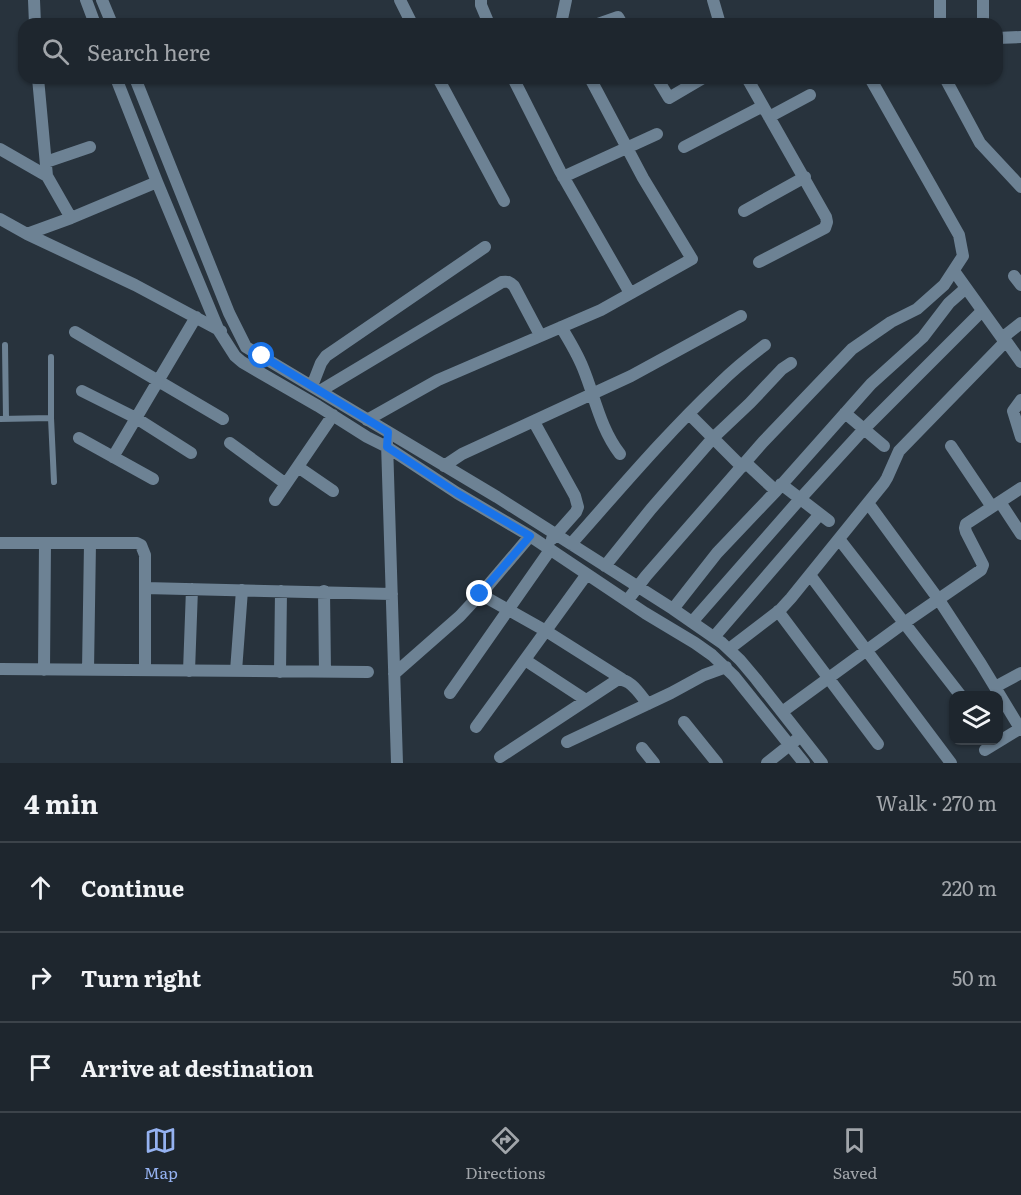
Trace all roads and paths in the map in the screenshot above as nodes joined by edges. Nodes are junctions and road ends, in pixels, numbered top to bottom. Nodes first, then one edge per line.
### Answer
1 (34, 0) edge
2 (86, 0) edge
3 (102, 0) edge
4 (400, 0) edge
5 (481, 0) edge
6 (566, 0) edge
7 (713, 0) edge
8 (940, 0) edge
9 (983, 0) edge
10 (35, 18) edge
11 (93, 18) edge
12 (110, 18) edge
13 (409, 18) edge
14 (486, 18) edge
15 (562, 18) edge
16 (718, 18) edge
17 (940, 18) edge
18 (982, 18) edge
19 (1021, 36) edge
20 (1003, 38) edge
21 (39, 84) edge
22 (118, 84) edge
23 (137, 84) edge
24 (441, 84) edge
25 (516, 84) edge
26 (593, 84) edge
27 (661, 84) edge
28 (693, 84) edge
29 (750, 84) edge
30 (873, 84) edge
31 (948, 84) edge
32 (810, 95) dead end
33 (763, 106) junction
34 (770, 117) junction
35 (657, 134) dead end
36 (90, 147) dead end
37 (684, 147) dead end
38 (627, 148) junction
39 (0, 150) edge
40 (46, 162) junction
41 (47, 176) junction
42 (563, 177) junction
43 (805, 177) junction
44 (157, 182) junction
45 (1021, 187) edge
46 (504, 201) dead end
47 (744, 211) dead end
48 (71, 218) junction
49 (0, 219) edge
50 (27, 234) junction
51 (485, 247) dead end
52 (759, 262) dead end
53 (954, 271) junction
54 (966, 288) junction
55 (630, 293) junction
56 (982, 311) junction
57 (741, 316) dead end
58 (195, 317) junction
59 (1021, 324) edge
60 (561, 327) junction
61 (237, 330) junction
62 (219, 331) junction
63 (75, 332) dead end
64 (540, 335) junction
65 (1004, 339) junction
66 (5, 345) dead end
67 (765, 345) dead end
68 (51, 357) dead end
69 (1021, 362) edge
70 (791, 363) dead end
71 (158, 381) junction
72 (316, 389) junction
73 (82, 391) dead end
74 (593, 394) junction
75 (1021, 400) edge
76 (845, 413) junction
77 (689, 414) junction
78 (333, 415) junction
79 (51, 418) junction
80 (136, 418) junction
81 (3, 419) edge
82 (223, 419) dead end
83 (367, 420) junction
84 (534, 422) junction
85 (864, 429) junction
86 (388, 432) junction
87 (1021, 436) edge
88 (79, 438) dead end
89 (713, 438) junction
90 (230, 443) dead end
91 (884, 446) dead end
92 (951, 446) dead end
93 (387, 447) junction
94 (191, 453) dead end
95 (620, 454) dead end
96 (113, 457) junction
97 (744, 465) junction
98 (444, 466) junction
99 (298, 467) junction
100 (153, 479) dead end
101 (54, 482) dead end
102 (286, 484) junction
103 (778, 487) junction
104 (1021, 488) edge
105 (333, 491) dead end
106 (800, 499) junction
107 (275, 500) dead end
108 (868, 502) junction
109 (996, 504) junction
110 (1021, 534) edge
111 (556, 535) junction
112 (530, 536) junction
113 (839, 539) junction
114 (0, 543) edge
115 (45, 543) junction
116 (90, 543) junction
117 (571, 544) junction
118 (548, 548) junction
119 (605, 566) junction
120 (587, 574) junction
121 (810, 575) junction
122 (638, 587) junction
123 (145, 588) junction
124 (192, 589) junction
125 (242, 590) junction
126 (281, 591) junction
127 (324, 591) junction
128 (392, 594) junction
129 (480, 594) junction
130 (939, 600) junction
131 (627, 601) junction
132 (673, 609) junction
133 (507, 610) junction
134 (778, 611) junction
135 (692, 622) junction
136 (904, 623) junction
137 (546, 631) junction
138 (714, 637) junction
139 (729, 649) junction
140 (867, 650) junction
141 (525, 660) junction
142 (726, 667) junction
143 (0, 669) edge
144 (44, 670) junction
145 (88, 670) junction
146 (145, 670) junction
147 (189, 671) junction
148 (236, 671) junction
149 (280, 672) junction
150 (325, 672) junction
151 (368, 672) dead end
152 (1021, 673) edge
153 (394, 674) junction
154 (828, 678) junction
155 (622, 679) junction
156 (995, 687) junction
157 (957, 691) edge
158 (450, 693) dead end
159 (586, 700) junction
160 (648, 704) junction
161 (783, 712) junction
162 (684, 722) dead end
163 (476, 727) dead end
164 (1021, 729) edge
165 (801, 736) junction
166 (1003, 738) edge
167 (567, 742) dead end
168 (878, 744) dead end
169 (789, 745) junction
170 (992, 745) edge
171 (642, 748) dead end
172 (985, 750) dead end
173 (500, 757) dead end
174 (397, 763) edge
175 (654, 763) edge
176 (717, 763) edge
177 (767, 763) edge
178 (804, 763) edge
179 (822, 763) edge
180 (951, 763) edge

1 - 10 street
2 - 11 street
3 - 12 street
4 - 13 street
5 - 14 street
6 - 15 street
7 - 16 street
8 - 17 street
9 - 18 street
19 - 20 street
21 - 40 street
22 - 44 street
23 - 61 street
24 - 46 street
25 - 42 street
26 - 38 street
27 - 28 street
29 - 33 street
30 - 53 street
31 - 45 street
32 - 34 street
33 - 34 street
33 - 37 street
34 - 43 street
35 - 38 street
36 - 40 street
38 - 42 street
38 - 55 street
39 - 41 street
40 - 41 street
41 - 48 street
42 - 55 street
43 - 47 street
43 - 52 street
44 - 48 street
44 - 62 street
48 - 50 street
49 - 50 street
50 - 58 street
51 - 72 street
53 - 54 street
53 - 97 street
54 - 56 street
54 - 76 street
55 - 60 street
56 - 65 street
56 - 85 street
57 - 74 street
58 - 62 street
58 - 71 street
59 - 65 street
60 - 64 street
60 - 74 street
61 - 62 street
61 - 72 street
62 - 78 street
63 - 71 street
64 - 72 street
64 - 83 street
65 - 69 street
65 - 108 street
66 - 81 lane
67 - 77 street
68 - 79 lane
70 - 89 street
71 - 80 street
71 - 82 street
72 - 83 street
73 - 80 street
74 - 84 street
74 - 95 street
75 - 87 street
76 - 85 street
76 - 103 street
77 - 89 street
77 - 117 street
78 - 93 street
78 - 99 street
79 - 81 lane
79 - 101 lane
80 - 94 street
80 - 96 street
83 - 86 street
84 - 98 street
84 - 111 street
85 - 91 street
85 - 106 street
86 - 93 street
86 - 98 street
88 - 96 street
89 - 97 street
89 - 119 street
90 - 102 street
92 - 109 street
93 - 112 street
93 - 128 street
96 - 100 street
97 - 103 street
97 - 122 street
98 - 111 street
99 - 102 street
99 - 105 street
102 - 107 street
103 - 106 street
103 - 132 street
104 - 109 street
106 - 135 street
106 - 138 street
108 - 113 street
108 - 130 street
109 - 110 street
109 - 130 street
111 - 117 street
111 - 118 street
112 - 118 street
112 - 129 street
113 - 121 street
113 - 136 street
114 - 115 street
115 - 116 street
115 - 144 street
116 - 123 street
116 - 145 street
117 - 119 street
118 - 120 street
118 - 133 street
119 - 122 street
120 - 131 street
120 - 137 street
121 - 134 street
121 - 140 street
122 - 131 street
122 - 132 street
123 - 124 street
123 - 146 street
124 - 125 street
124 - 147 street
125 - 126 street
125 - 148 street
126 - 127 street
126 - 149 street
127 - 128 street
127 - 150 street
128 - 153 street
129 - 133 street
129 - 153 street
130 - 136 street
130 - 156 street
131 - 142 street
132 - 135 street
133 - 137 street
133 - 158 street
134 - 139 street
134 - 154 street
135 - 138 street
136 - 140 street
136 - 157 street
137 - 141 street
137 - 155 street
138 - 139 street
139 - 161 street
140 - 154 street
140 - 180 street
141 - 159 street
141 - 163 street
142 - 160 street
142 - 169 street
143 - 144 street
144 - 145 street
145 - 146 street
146 - 147 street
147 - 148 street
148 - 149 street
149 - 150 street
150 - 151 street
152 - 156 street
153 - 174 street
154 - 161 street
154 - 168 street
155 - 159 street
155 - 160 street
156 - 164 street
159 - 173 street
160 - 167 street
161 - 165 street
162 - 176 street
164 - 166 street
165 - 169 street
165 - 179 street
169 - 177 street
169 - 178 street
170 - 172 street
171 - 175 street

